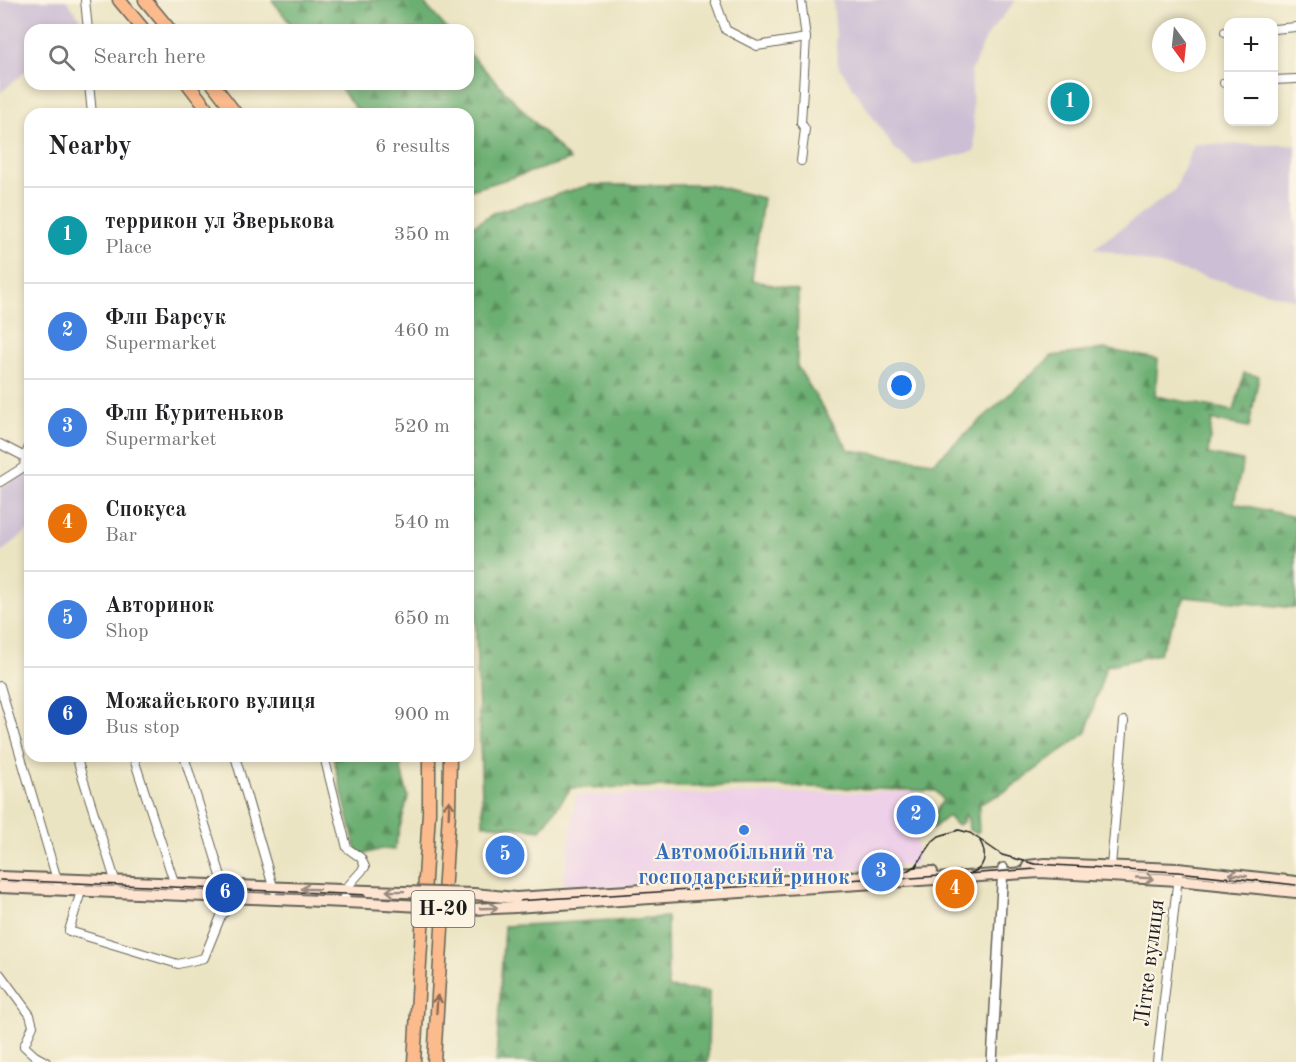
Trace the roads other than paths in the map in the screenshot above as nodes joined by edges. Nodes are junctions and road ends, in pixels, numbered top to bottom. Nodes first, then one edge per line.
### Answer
1 (85, 0) edge
2 (119, 0) edge
3 (715, 0) edge
4 (801, 0) edge
5 (152, 3) edge
6 (87, 24) edge
7 (139, 24) edge
8 (166, 24) edge
9 (1296, 27) edge
10 (1278, 29) edge
11 (806, 38) junction
12 (1296, 79) edge
13 (1278, 80) edge
14 (90, 90) edge
15 (193, 90) edge
16 (218, 90) edge
17 (91, 108) edge
18 (206, 108) edge
19 (231, 108) edge
20 (801, 161) dead end
21 (0, 444) edge
22 (24, 449) edge
23 (24, 467) edge
24 (0, 482) edge
25 (0, 686) edge
26 (1124, 721) dead end
27 (78, 762) edge
28 (135, 762) edge
29 (186, 762) edge
30 (238, 762) edge
31 (326, 762) edge
32 (429, 762) edge
33 (450, 762) edge
34 (1111, 866) junction
35 (1003, 872) junction
36 (1178, 874) junction
37 (0, 877) edge
38 (1296, 882) edge
39 (58, 884) junction
40 (83, 885) junction
41 (0, 887) edge
42 (115, 887) junction
43 (175, 890) junction
44 (225, 891) junction
45 (348, 891) junction
46 (241, 892) junction
47 (1296, 892) edge
48 (273, 893) junction
49 (342, 902) junction
50 (515, 903) junction
51 (0, 974) edge
52 (415, 1046) junction
53 (435, 1047) junction
54 (46, 1062) edge
55 (414, 1062) edge
56 (434, 1062) edge
57 (992, 1062) edge
58 (1157, 1062) edge

1 - 6 street
2 - 7 main road
3 - 11 street
4 - 11 street
5 - 8 main road
9 - 10 street
11 - 20 street
12 - 13 street
14 - 17 street
15 - 18 main road
16 - 19 main road
21 - 22 street
23 - 24 street
25 - 39 street
26 - 34 street
27 - 42 street
28 - 43 street
29 - 44 street
30 - 48 street
31 - 45 street
32 - 52 main road, Н-20
53 -> 33 main road, Н-20
34 - 35 main road
34 - 36 main road
35 -> 36 main road
35 - 50 main road
35 - 57 street
38 -> 36 main road
36 - 47 main road
36 - 58 street, Літке вулиця
37 - 39 main road
39 - 40 main road
39 - 41 main road
40 - 42 main road
40 - 46 street
42 - 43 main road
43 - 44 main road
44 - 46 main road
45 -> 48 main road
45 - 49 street
50 -> 45 main road, bridge
46 - 48 main road
48 - 49 main road
49 -> 50 main road, bridge
51 - 54 street
52 - 53 main road
52 - 55 main road, Н-20
53 - 56 main road, Н-20

